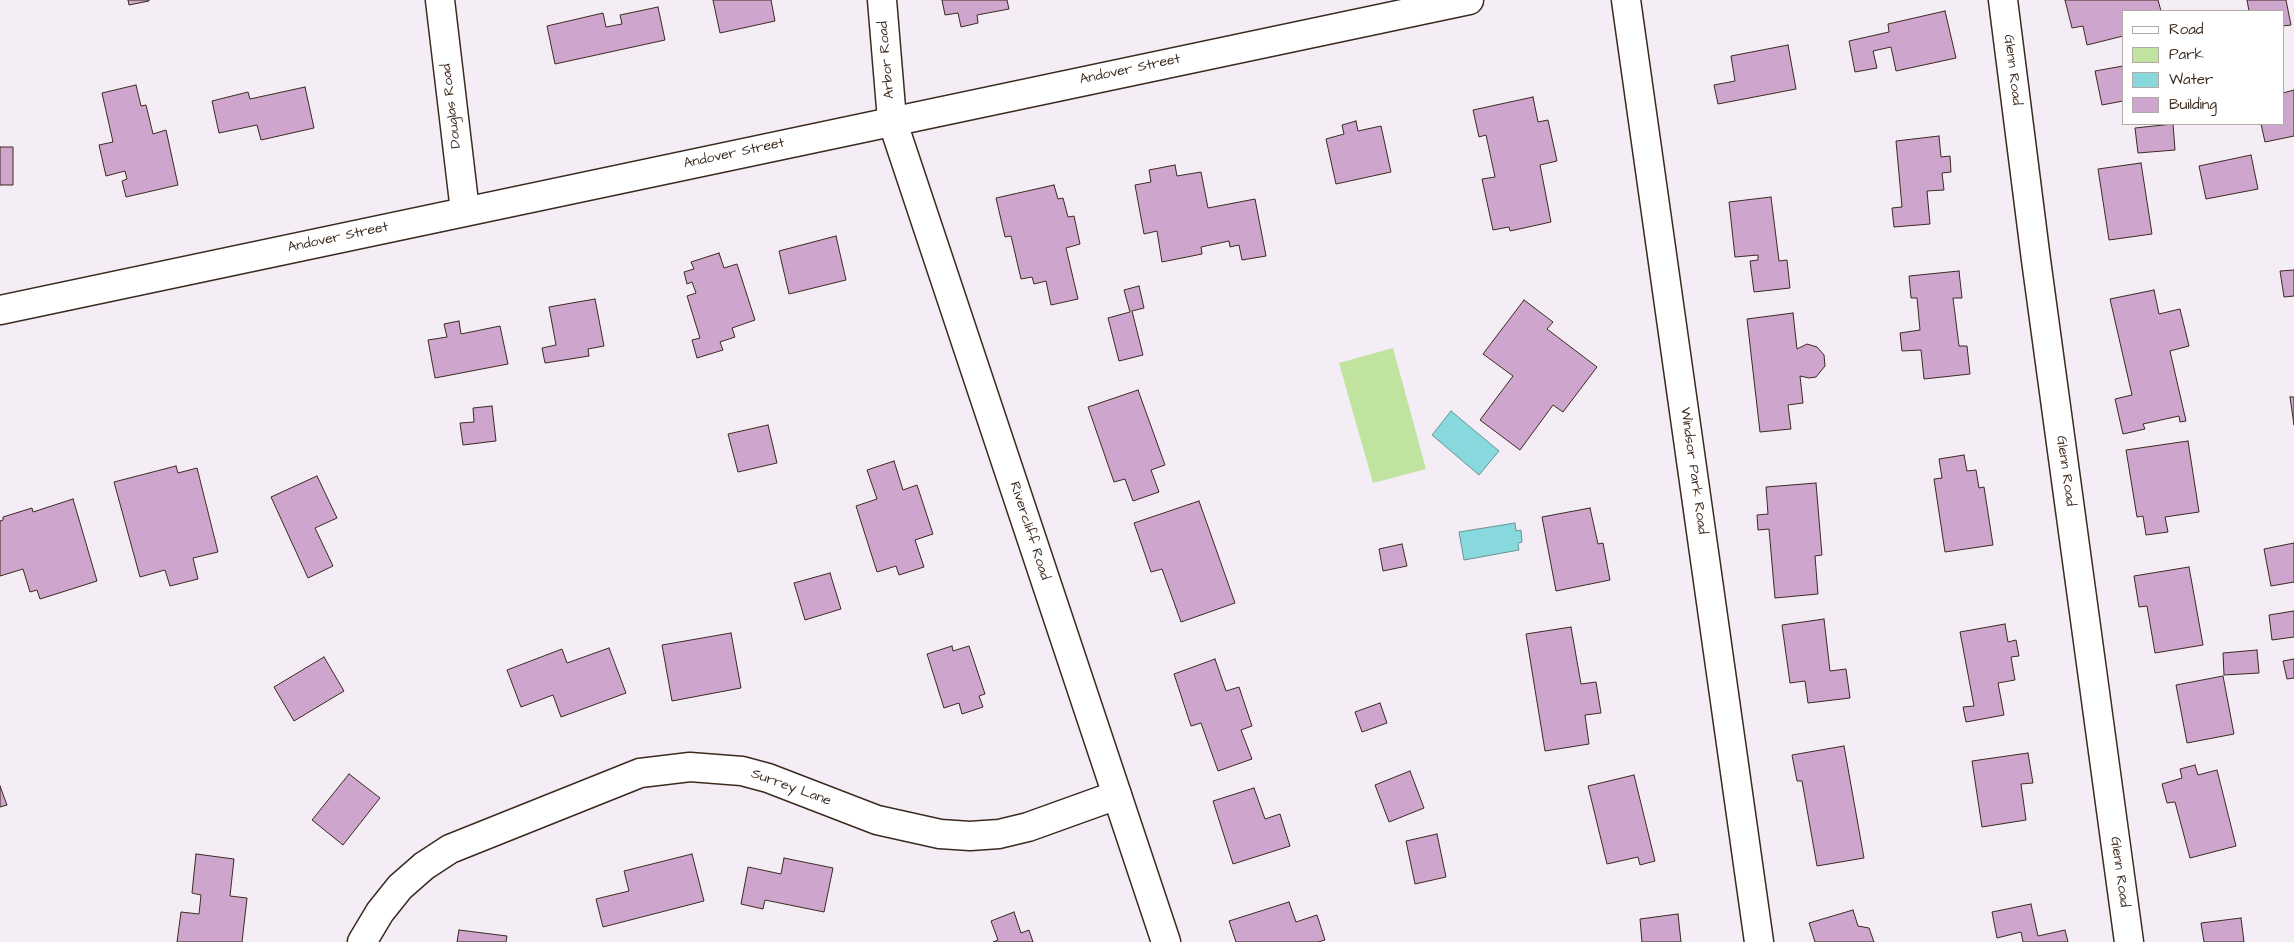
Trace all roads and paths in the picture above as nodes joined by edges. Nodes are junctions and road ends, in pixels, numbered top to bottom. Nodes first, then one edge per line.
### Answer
1 (440, 0) edge
2 (882, 0) edge
3 (1469, 0) edge
4 (1626, 0) edge
5 (2003, 0) edge
6 (1404, 6) edge
7 (892, 120) junction
8 (465, 211) junction
9 (0, 310) edge
10 (1117, 795) junction
11 (362, 942) edge
12 (1166, 942) edge
13 (1759, 942) edge
14 (2129, 942) edge

1 - 8 street, Douglas Road
2 - 7 street, Arbor Road
3 - 6 street, Andover Street
4 - 13 street, Windsor Park Road
5 - 14 street, Glenn Road
6 - 7 street, Andover Street
7 - 8 street, Andover Street
7 - 10 street, Rivercliff Road
8 - 9 street, Andover Street
10 - 11 street, Surrey Lane
10 - 12 street, Rivercliff Road

